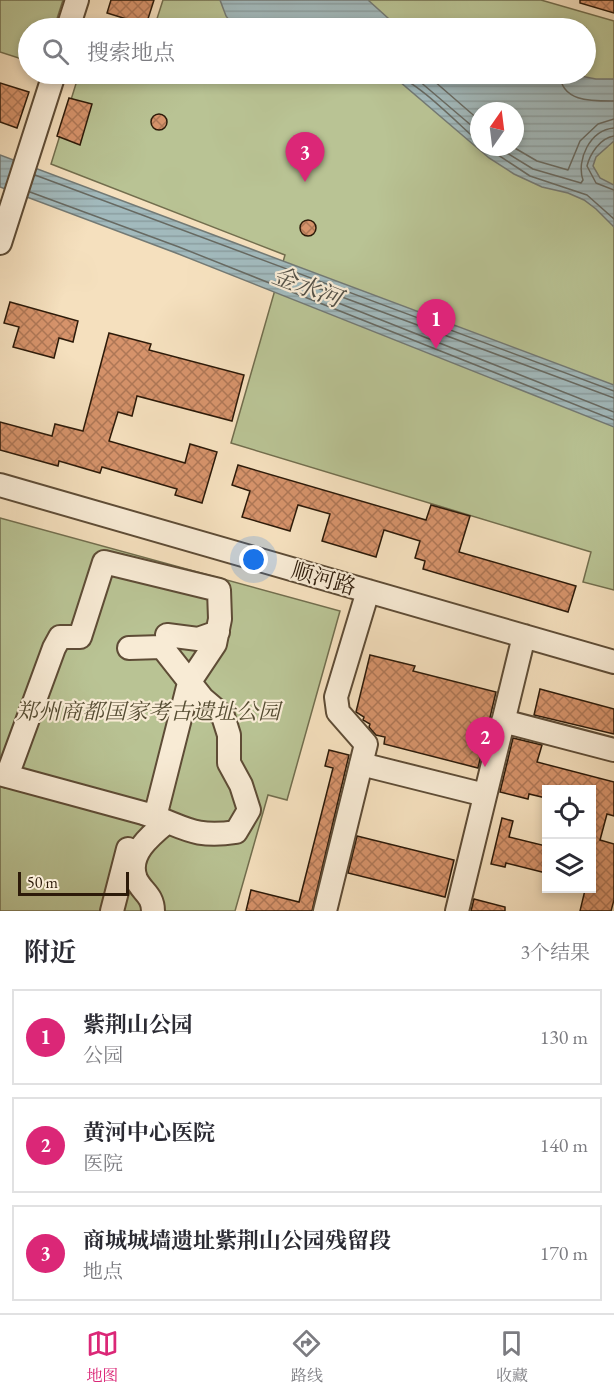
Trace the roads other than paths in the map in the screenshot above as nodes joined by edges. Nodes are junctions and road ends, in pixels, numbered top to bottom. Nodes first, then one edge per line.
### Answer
1 (77, 0) edge
2 (71, 18) edge
3 (51, 84) edge
4 (0, 243) edge
5 (0, 485) edge
6 (368, 591) junction
7 (218, 632) junction
8 (166, 636) junction
9 (524, 636) junction
10 (129, 648) dead end
11 (614, 662) edge
12 (189, 682) junction
13 (503, 721) junction
14 (614, 750) edge
15 (361, 764) junction
16 (3, 775) edge
17 (485, 795) junction
18 (153, 817) junction
19 (112, 911) edge
20 (153, 911) edge
21 (325, 911) edge
22 (457, 911) edge

1 - 2 street
3 - 4 street
5 - 6 street, 顺河路
6 - 9 street, 顺河路
6 - 15 street
7 - 8 street
7 - 12 street
7 - 16 street
8 - 10 street
8 - 12 street
9 - 11 street, 顺河路
9 - 13 street
12 - 18 street
12 - 18 street
13 - 14 street
13 - 17 street
15 - 17 street
15 - 21 street
16 - 18 street
17 - 22 street
18 - 19 street
18 - 20 street

